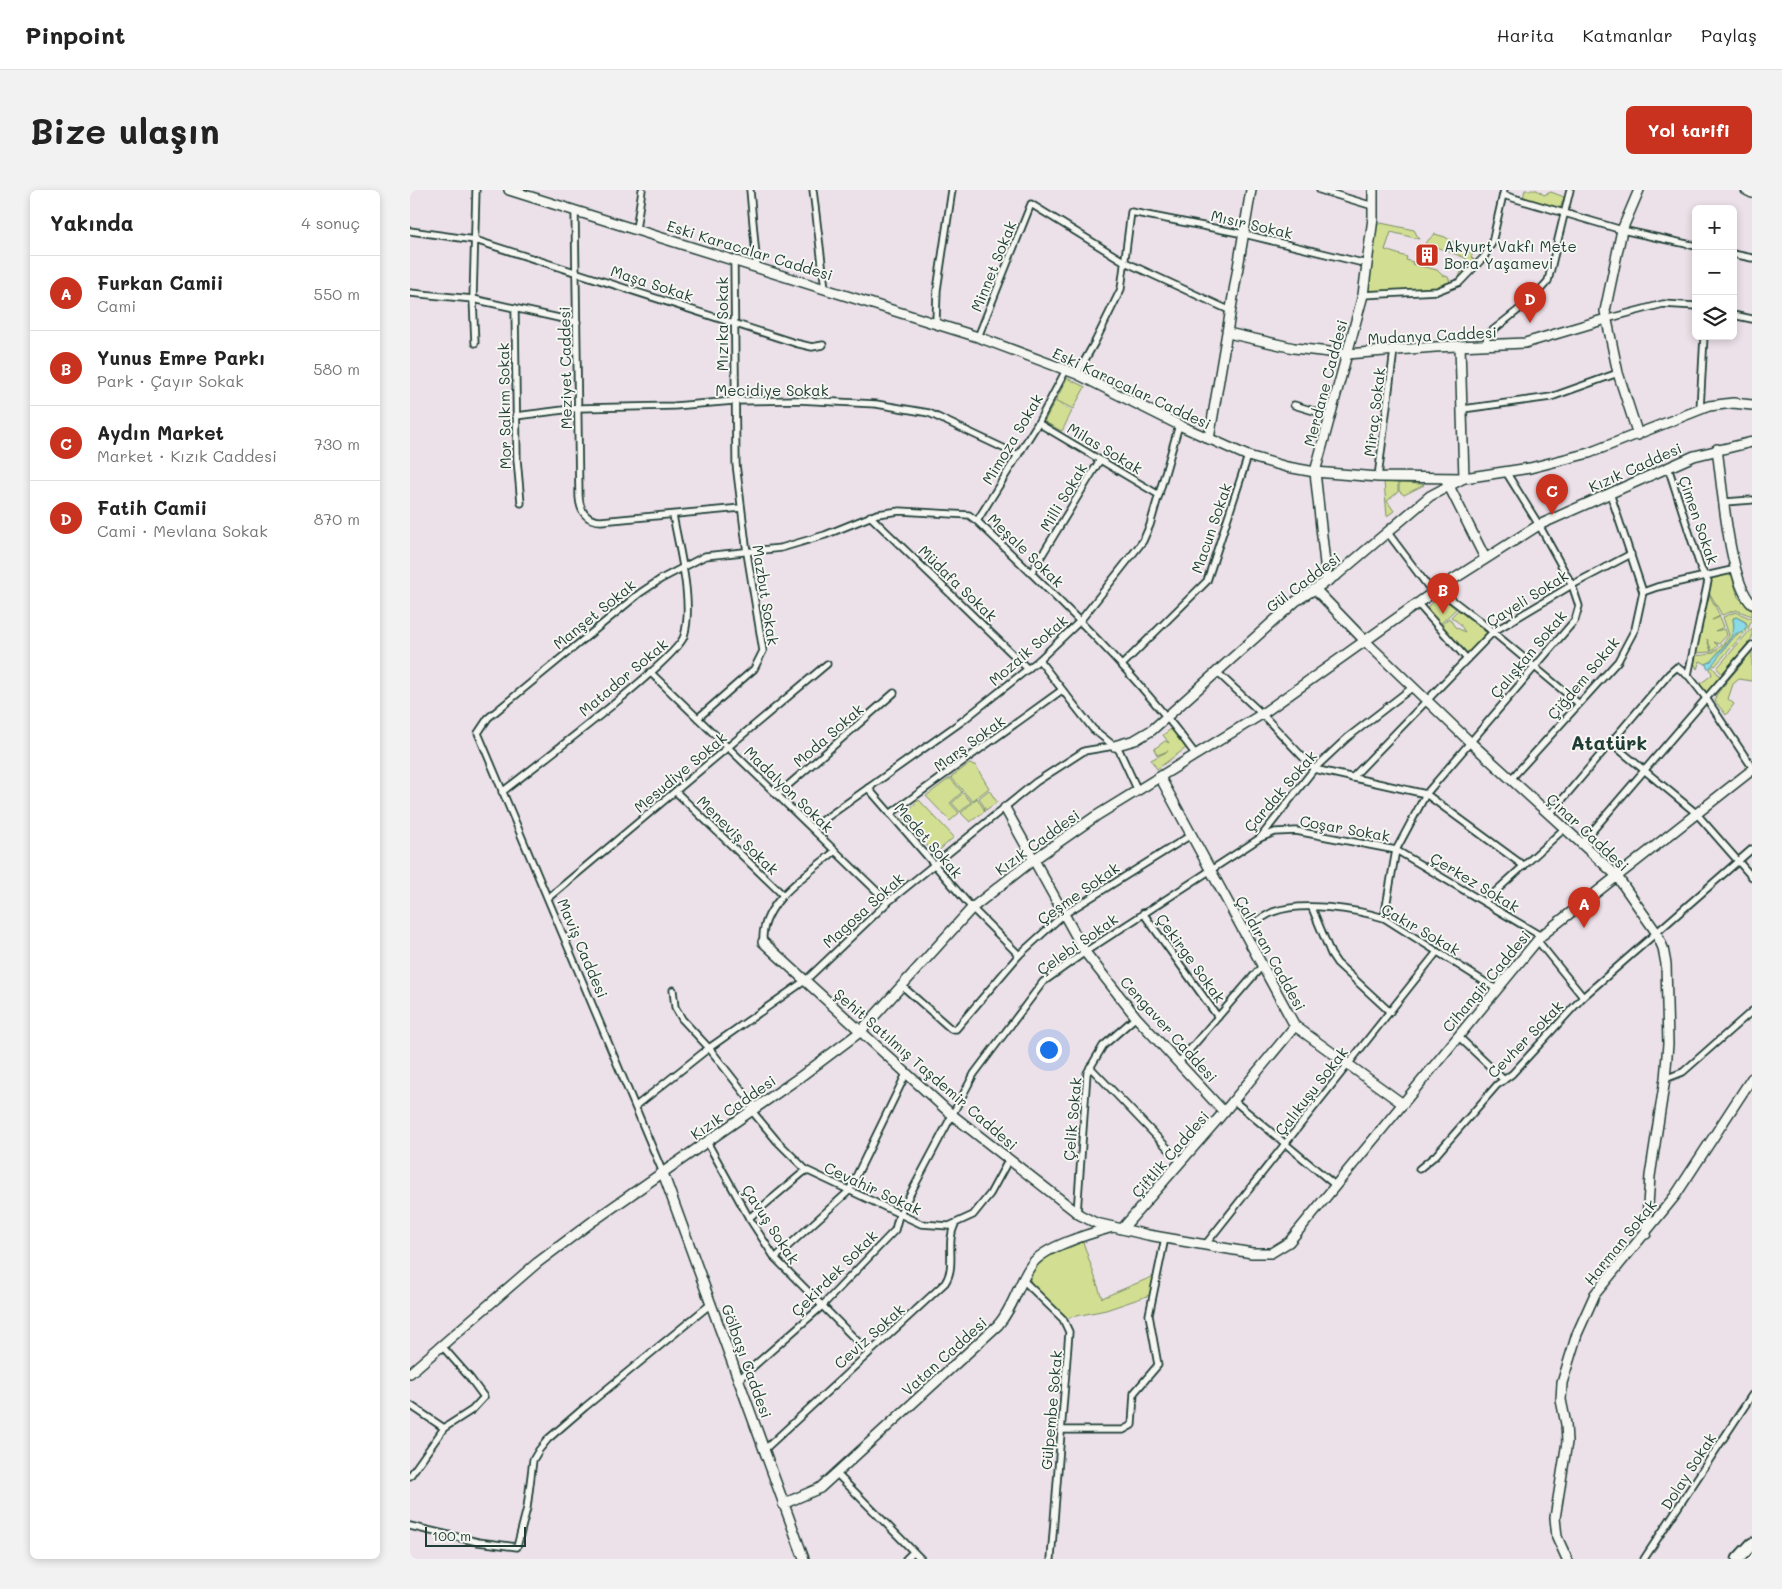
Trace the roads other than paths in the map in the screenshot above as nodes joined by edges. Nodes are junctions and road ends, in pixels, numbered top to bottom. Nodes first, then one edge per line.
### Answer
1 (476, 190) edge
2 (509, 190) edge
3 (642, 190) edge
4 (750, 190) edge
5 (813, 190) edge
6 (952, 190) edge
7 (1251, 190) edge
8 (1320, 190) edge
9 (1373, 190) edge
10 (1570, 190) edge
11 (1639, 190) edge
12 (1746, 190) edge
13 (1503, 192) edge
14 (1752, 193) edge
15 (1373, 206) junction
16 (575, 212) junction
17 (1564, 213) junction
18 (636, 228) junction
19 (1622, 230) junction
20 (410, 231) edge
21 (1244, 234) junction
22 (475, 240) junction
23 (1692, 245) edge
24 (1737, 255) edge
25 (1752, 258) edge
26 (734, 260) junction
27 (1125, 262) junction
28 (1367, 264) junction
29 (757, 267) junction
30 (576, 272) junction
31 (824, 288) junction
32 (410, 293) edge
33 (1363, 295) junction
34 (473, 299) junction
35 (1692, 306) edge
36 (515, 308) junction
37 (1232, 311) junction
38 (1737, 316) edge
39 (1606, 319) junction
40 (1752, 319) edge
41 (577, 322) junction
42 (734, 322) junction
43 (936, 322) junction
44 (1228, 333) junction
45 (978, 337) junction
46 (1704, 340) edge
47 (476, 343) dead end
48 (823, 345) dead end
49 (1486, 345) junction
50 (1460, 346) junction
51 (1394, 350) junction
52 (1347, 354) junction
53 (1066, 370) junction
54 (1618, 372) junction
55 (1077, 374) junction
56 (734, 401) junction
57 (1294, 405) dead end
58 (1752, 405) edge
59 (579, 408) junction
60 (1462, 409) junction
61 (1700, 409) junction
62 (516, 416) junction
63 (1330, 416) junction
64 (1038, 422) junction
65 (1178, 425) junction
66 (1638, 435) junction
67 (1209, 439) junction
68 (1752, 442) edge
69 (1717, 449) junction
70 (1018, 455) junction
71 (1248, 456) junction
72 (1100, 460) junction
73 (1668, 467) junction
74 (1314, 472) junction
75 (1506, 472) junction
76 (1378, 477) junction
77 (1464, 478) junction
78 (1447, 482) junction
79 (1610, 493) junction
80 (1158, 495) junction
81 (1752, 500) edge
82 (1725, 502) junction
83 (521, 504) dead end
84 (741, 508) junction
85 (673, 515) junction
86 (870, 516) junction
87 (978, 520) junction
88 (1539, 525) junction
89 (1388, 533) junction
90 (747, 553) junction
91 (1631, 554) junction
92 (1485, 558) junction
93 (682, 568) junction
94 (1736, 569) junction
95 (1031, 573) junction
96 (1706, 575) junction
97 (1327, 582) junction
98 (1572, 584) junction
99 (1316, 590) junction
100 (1436, 591) junction
101 (1643, 592) junction
102 (1418, 604) junction
103 (1752, 604) edge
104 (1080, 621) junction
105 (1493, 632) junction
106 (1366, 642) junction
107 (1752, 645) edge
108 (1467, 659) junction
109 (1038, 660) junction
110 (828, 664) dead end
111 (1122, 665) junction
112 (1534, 666) junction
113 (1028, 669) junction
114 (650, 672) junction
115 (1218, 673) junction
116 (1688, 675) junction
117 (1413, 687) junction
118 (1062, 690) junction
119 (894, 693) dead end
120 (1706, 698) junction
121 (1426, 699) junction
122 (1578, 704) junction
123 (1262, 714) junction
124 (698, 718) junction
125 (1168, 718) junction
126 (478, 733) joint
127 (1469, 741) junction
128 (1610, 742) junction
129 (1114, 746) junction
130 (729, 748) junction
131 (1196, 754) junction
132 (1314, 769) junction
133 (1752, 769) edge
134 (1644, 770) junction
135 (1160, 777) junction
136 (1352, 778) junction
137 (1511, 779) junction
138 (868, 788) junction
139 (1138, 791) junction
140 (502, 792) junction
141 (676, 792) junction
142 (1426, 794) junction
143 (777, 795) junction
144 (1005, 808) junction
145 (1696, 813) junction
146 (890, 814) junction
147 (1550, 814) junction
148 (812, 828) junction
149 (1565, 828) junction
150 (1191, 835) junction
151 (1260, 838) junction
152 (1582, 843) junction
153 (1752, 849) edge
154 (1396, 850) junction
155 (835, 851) junction
156 (1033, 860) junction
157 (1738, 861) junction
158 (934, 864) junction
159 (1524, 866) junction
160 (1210, 869) junction
161 (1616, 874) junction
162 (1752, 877) edge
163 (783, 895) junction
164 (548, 898) junction
165 (888, 902) junction
166 (1484, 902) junction
167 (972, 908) junction
168 (1312, 908) junction
169 (1143, 913) junction
170 (1063, 916) junction
171 (1384, 918) junction
172 (1243, 930) junction
173 (1656, 932) junction
174 (1539, 938) junction
175 (763, 942) joint
176 (1085, 952) junction
177 (1437, 952) junction
178 (1019, 955) junction
179 (1262, 966) junction
180 (806, 980) junction
181 (901, 985) junction
182 (1496, 988) junction
183 (673, 990) dead end
184 (1583, 997) junction
185 (1752, 1011) edge
186 (1390, 1012) junction
187 (1218, 1017) junction
188 (1136, 1018) junction
189 (1295, 1026) junction
190 (860, 1032) junction
191 (1458, 1036) junction
192 (709, 1048) junction
193 (1179, 1062) junction
194 (1348, 1065) junction
195 (1090, 1067) junction
196 (906, 1074) junction
197 (1752, 1078) edge
198 (1665, 1079) junction
199 (1504, 1080) junction
200 (1234, 1101) junction
201 (1403, 1104) junction
202 (636, 1106) junction
203 (754, 1109) junction
204 (1224, 1112) junction
205 (951, 1114) junction
206 (707, 1142) junction
207 (1284, 1145) junction
208 (1008, 1160) junction
209 (1181, 1162) junction
210 (1419, 1169) dead end
211 (806, 1170) junction
212 (664, 1173) junction
213 (1336, 1186) junction
214 (849, 1191) junction
215 (1077, 1212) junction
216 (898, 1215) junction
217 (749, 1218) junction
218 (955, 1224) junction
219 (1118, 1228) junction
220 (1646, 1234) junction
221 (1165, 1238) junction
222 (1205, 1245) junction
223 (1280, 1250) joint
224 (775, 1258) junction
225 (1024, 1281) junction
226 (712, 1303) junction
227 (821, 1307) junction
228 (442, 1346) junction
229 (868, 1352) junction
230 (410, 1373) edge
231 (739, 1379) junction
232 (1752, 1395) edge
233 (410, 1405) edge
234 (444, 1428) junction
235 (1062, 1430) junction
236 (764, 1450) junction
237 (836, 1473) junction
238 (410, 1476) edge
239 (783, 1504) junction
240 (410, 1526) edge
241 (1752, 1544) edge
242 (913, 1552) junction
243 (804, 1559) edge
244 (906, 1559) edge
245 (921, 1559) edge
246 (1052, 1559) edge
247 (1567, 1559) edge
248 (1644, 1559) edge
249 (1738, 1559) edge

1 - 22 street
2 - 16 street, Eski Karacalar Caddesi
3 - 18 street
4 - 29 street
5 - 31 street
6 - 43 street
7 - 21 street
8 - 15 street
9 - 15 street, Merdane Caddesi
10 - 17 street
11 - 19 street
12 - 14 street
13 - 17 street
13 - 33 street
15 - 28 street, Merdane Caddesi
16 - 18 street, Eski Karacalar Caddesi
16 - 30 street, Meziyet Caddesi
17 - 19 street
17 - 49 street
18 - 26 street, Eski Karacalar Caddesi
19 - 23 street
19 - 39 street
20 - 22 street, Maşa Sokak
21 - 27 street, Mısır Sokak
21 - 28 street, Mısır Sokak
21 - 37 street
22 - 30 street, Maşa Sokak
22 - 34 street
24 - 25 street
26 - 29 street, Eski Karacalar Caddesi
26 - 42 street, Mızıka Sokak
27 - 37 street
27 - 45 street, Minnet Sokak
27 - 55 street
28 - 33 street, Merdane Caddesi
29 - 31 street, Eski Karacalar Caddesi
30 - 41 street, Meziyet Caddesi
30 - 42 street, Maşa Sokak
31 - 43 street, Eski Karacalar Caddesi
32 - 34 street
33 - 52 street, Merdane Caddesi
34 - 36 street
34 - 47 street
35 - 39 street
36 - 41 street
36 - 62 street, Mor Salkım Sokak
37 - 44 street
38 - 40 street
39 - 49 street, Mudanya Caddesi
39 - 54 street
41 - 59 street, Meziyet Caddesi
42 - 48 street, Maşa Sokak
42 - 56 street, Mızıka Sokak
43 - 45 street, Eski Karacalar Caddesi
44 - 52 street, Mudanya Caddesi
44 - 67 street
45 - 53 street, Eski Karacalar Caddesi
46 - 61 street
49 - 50 street, Mudanya Caddesi
50 - 51 street, Mudanya Caddesi
50 - 60 street
51 - 52 street, Mudanya Caddesi
51 - 76 street, Miraç Sokak
52 - 63 street, Merdane Caddesi
53 - 55 street, Eski Karacalar Caddesi
53 - 64 street, Mimoza Sokak
54 - 60 street
54 - 66 street
55 - 65 street, Eski Karacalar Caddesi
56 - 59 street, Mecidiye Sokak
56 - 70 street, Mecidiye Sokak
56 - 84 street, Mızıka Sokak
57 - 63 street
58 - 61 street, Eski Karacalar Caddesi
59 - 62 street, Mecidiye Sokak
59 - 85 street, Meziyet Caddesi
60 - 77 street
61 - 66 street, Eski Karacalar Caddesi
62 - 83 street, Mor Salkım Sokak
63 - 74 street, Merdane Caddesi
64 - 70 street, Mimoza Sokak
64 - 72 street, Milas Sokak
65 - 67 street, Eski Karacalar Caddesi
65 - 80 street, Mozaik Sokak
66 - 75 street, Eski Karacalar Caddesi
67 - 71 street, Eski Karacalar Caddesi
68 - 69 street, Kızık Caddesi
69 - 73 street, Kızık Caddesi
69 - 82 street
70 - 87 street, Mimoza Sokak
71 - 74 street, Eski Karacalar Caddesi
71 - 111 street, Macun Sokak
72 - 80 street, Milas Sokak
72 - 95 street, Milli Sokak
73 - 79 street, Kızık Caddesi
73 - 96 street, Çimen Sokak
74 - 76 street, Eski Karacalar Caddesi
74 - 97 street, Merdane Caddesi
75 - 77 street, Eski Karacalar Caddesi
75 - 88 street, Çalışkan Sokak
76 - 78 street, Eski Karacalar Caddesi
77 - 78 street, Eski Karacalar Caddesi
78 - 89 street, Gül Caddesi
78 - 92 street
79 - 88 street, Kızık Caddesi
79 - 91 street, Çiğdem Sokak
80 - 104 street, Mozaik Sokak
81 - 82 street
82 - 94 street
84 - 85 street
84 - 90 street, Mazbut Sokak
85 - 93 street, Matador Sokak
86 - 87 street, Meşale Sokak
86 - 90 street, Meşale Sokak
86 - 113 street, Müdafa Sokak
87 - 95 street, Meşale Sokak
88 - 92 street, Kızık Caddesi
88 - 98 street, Çalışkan Sokak
89 - 97 street, Gül Caddesi
89 - 100 street
90 - 93 street, Manşet Sokak
90 - 124 street, Mazbut Sokak
91 - 98 street, Çayeli Sokak
91 - 101 street, Çiğdem Sokak
92 - 100 street, Kızık Caddesi
93 - 114 street, Matador Sokak
93 - 126 street, Manşet Sokak
94 - 96 street
94 - 103 street
95 - 104 street, Meşale Sokak
96 - 101 street
96 - 116 street, Çimen Sokak
97 - 99 street, Gül Caddesi
98 - 105 street, Çayeli Sokak
98 - 112 street, Çalışkan Sokak
99 - 106 street, Çınar Caddesi
99 - 115 street, Gül Caddesi
100 - 102 street, Kızık Caddesi
100 - 105 street
101 - 122 street, Çiğdem Sokak
102 - 106 street, Kızık Caddesi
102 - 108 street
104 - 109 street, Mozaik Sokak
104 - 111 street, Meşale Sokak
105 - 108 street, Çayeli Sokak
105 - 112 street
106 - 117 street, Çınar Caddesi
106 - 123 street, Kızık Caddesi
107 - 120 street
108 - 121 street, Çayeli Sokak
109 - 113 street, Mozaik Sokak
109 - 118 street
110 - 130 street, Mesudiye Sokak
111 - 125 street, Meşale Sokak
112 - 122 street
112 - 127 street, Çalışkan Sokak
113 - 138 street, Mozaik Sokak
114 - 124 street, Madalyon Sokak
114 - 140 street, Matador Sokak
115 - 123 street
115 - 125 street, Gül Caddesi
116 - 120 street
116 - 128 street
117 - 121 street, Çınar Caddesi
117 - 132 street, Çardak Sokak
118 - 129 street
118 - 146 street, Marş Sokak
119 - 143 street, Moda Sokak
120 - 133 street
120 - 134 street
121 - 127 street, Çınar Caddesi
121 - 136 street, Çayeli Sokak
122 - 137 street, Çiğdem Sokak
123 - 131 street, Kızık Caddesi
123 - 132 street
124 - 130 street, Madalyon Sokak
125 - 129 street, Gül Caddesi
125 - 131 street, Meşale Sokak
126 - 140 street, Maviş Caddesi
127 - 137 street, Çınar Caddesi
127 - 142 street, Çalışkan Sokak
128 - 134 street
128 - 147 street
129 - 139 street
129 - 144 street, Magosa Sokak
130 - 141 street, Mesudiye Sokak
130 - 143 street, Madalyon Sokak
131 - 135 street, Kızık Caddesi
132 - 136 street
132 - 151 street, Çardak Sokak
133 - 145 street, Cihangir Caddesi
134 - 145 street
134 - 152 street
135 - 139 street, Kızık Caddesi
135 - 150 street, Çaldıran Caddesi
136 - 142 street
137 - 147 street, Çınar Caddesi
138 - 146 street, Medet Sokak
138 - 148 street, Mozaik Sokak
139 - 156 street, Kızık Caddesi
140 - 164 street, Maviş Caddesi
141 - 163 street, Meneviş Sokak
141 - 164 street, Mesudiye Sokak
142 - 154 street, Çalışkan Sokak
142 - 159 street
143 - 148 street, Madalyon Sokak
144 - 156 street, Cengaver Caddesi
144 - 158 street, Magosa Sokak
145 - 157 street
145 - 161 street, Cihangir Caddesi
146 - 158 street, Medet Sokak
147 - 149 street, Çınar Caddesi
148 - 155 street, Madalyon Sokak
149 - 152 street, Çınar Caddesi
149 - 159 street
150 - 160 street, Çaldıran Caddesi
150 - 170 street, Çeşme Sokak
151 - 154 street, Coşar Sokak
151 - 160 street, Çardak Sokak
152 - 161 street, Çınar Caddesi
153 - 157 street, Cevher Sokak
154 - 166 street, Çerkez Sokak
154 - 171 street, Çalışkan Sokak
155 - 163 street
155 - 165 street, Madalyon Sokak
156 - 167 street, Kızık Caddesi
156 - 170 street, Cengaver Caddesi
157 - 162 street
157 - 173 street, Cevher Sokak
158 - 165 street, Magosa Sokak
158 - 167 street, Medet Sokak
159 - 166 street
160 - 169 street, Çelebi Sokak
160 - 172 street, Çaldıran Caddesi
161 - 173 street, Çınar Caddesi
161 - 174 street, Cihangir Caddesi
163 - 175 street
164 - 202 street, Maviş Caddesi
165 - 180 street, Magosa Sokak
166 - 174 street, Çerkez Sokak
167 - 178 street, Medet Sokak
167 - 181 street, Kızık Caddesi
168 - 171 street, Çakır Sokak
168 - 172 street, Çakır Sokak
168 - 186 street
169 - 176 street, Çelebi Sokak
169 - 187 street, Çekirge Sokak
170 - 176 street, Cengaver Caddesi
170 - 178 street, Çeşme Sokak
171 - 177 street, Çakır Sokak
172 - 179 street, Çaldıran Caddesi
173 - 184 street, Cevher Sokak
173 - 198 street, Çınar Caddesi
174 - 182 street, Cihangir Caddesi
174 - 184 street
175 - 180 street, Şehit Satılmış Taşdemir Caddesi
176 - 188 street, Cengaver Caddesi
176 - 205 street, Çelebi Sokak
177 - 182 street, Çakır Sokak
177 - 186 street, Çalıkuşu Sokak
178 - 181 street, Çeşme Sokak
179 - 187 street
179 - 189 street, Çaldıran Caddesi
180 - 190 street, Şehit Satılmış Taşdemir Caddesi
180 - 192 street, Magosa Sokak
181 - 190 street, Kızık Caddesi
182 - 191 street, Cihangir Caddesi
183 - 192 street, Cevahir Sokak
184 - 199 street, Cevher Sokak
185 - 198 street
186 - 194 street, Çalıkuşu Sokak
187 - 193 street
188 - 193 street, Cengaver Caddesi
188 - 195 street, Çelik Sokak
189 - 194 street, Çaldıran Caddesi
189 - 200 street, Çiftlik Caddesi
190 - 196 street, Şehit Satılmış Taşdemir Caddesi
190 - 203 street, Kızık Caddesi
191 - 199 street
191 - 201 street, Cihangir Caddesi
192 - 202 street, Magosa Sokak
192 - 203 street, Cevahir Sokak
193 - 204 street, Cengaver Caddesi
194 - 201 street, Çaldıran Caddesi
194 - 207 street, Çalıkuşu Sokak
195 - 209 street
195 - 215 street, Çelik Sokak
196 - 205 street, Şehit Satılmış Taşdemir Caddesi
196 - 214 street
197 - 220 street, Harman Sokak
198 - 220 street, Çınar Caddesi
199 - 210 street, Cevher Sokak
200 - 204 street, Çiftlik Caddesi
200 - 207 street
201 - 213 street, Cihangir Caddesi
202 - 212 street, Maviş Caddesi
203 - 206 street, Kızık Caddesi
203 - 211 street, Cevahir Sokak
204 - 209 street, Çiftlik Caddesi
205 - 208 street, Şehit Satılmış Taşdemir Caddesi
205 - 216 street, Çekirdek Sokak
206 - 212 street, Kızık Caddesi
206 - 217 street, Çavuş Sokak
207 - 213 street
207 - 222 street, Çalıkuşu Sokak
208 - 215 street, Şehit Satılmış Taşdemir Caddesi
208 - 218 street
209 - 219 street, Çiftlik Caddesi
211 - 214 street, Cevahir Sokak
211 - 217 street
212 - 226 street, Gölbaşı Caddesi
212 - 228 street, Kızık Caddesi
213 - 223 street, Cihangir Caddesi
214 - 216 street, Cevahir Sokak
214 - 224 street
215 - 219 street, Şehit Satılmış Taşdemir Caddesi
216 - 218 street, Cevahir Sokak
216 - 227 street, Çekirdek Sokak
217 - 224 street, Çavuş Sokak
218 - 229 street, Ceviz Sokak
219 - 221 street, Şehit Satılmış Taşdemir Caddesi
219 - 225 street, Vatan Caddesi
220 - 247 street, Harman Sokak
221 - 222 street, Şehit Satılmış Taşdemir Caddesi
221 - 235 street
222 - 223 street, Şehit Satılmış Taşdemir Caddesi
224 - 227 street, Çavuş Sokak
225 - 235 street, Gülpembe Sokak
225 - 237 street, Vatan Caddesi
226 - 231 street, Gölbaşı Caddesi
226 - 240 street
227 - 229 street, Çavuş Sokak
227 - 231 street, Çekirdek Sokak
228 - 230 street, Kızık Caddesi
228 - 234 street
229 - 236 street, Ceviz Sokak
231 - 236 street, Gölbaşı Caddesi
232 - 248 street, Dolay Sokak
233 - 234 street
234 - 238 street
235 - 246 street, Gülpembe Sokak
236 - 239 street, Gölbaşı Caddesi
237 - 239 street, Vatan Caddesi
237 - 242 street
239 - 243 street, Gölbaşı Caddesi
241 - 249 highway
242 - 244 street
242 - 245 street

